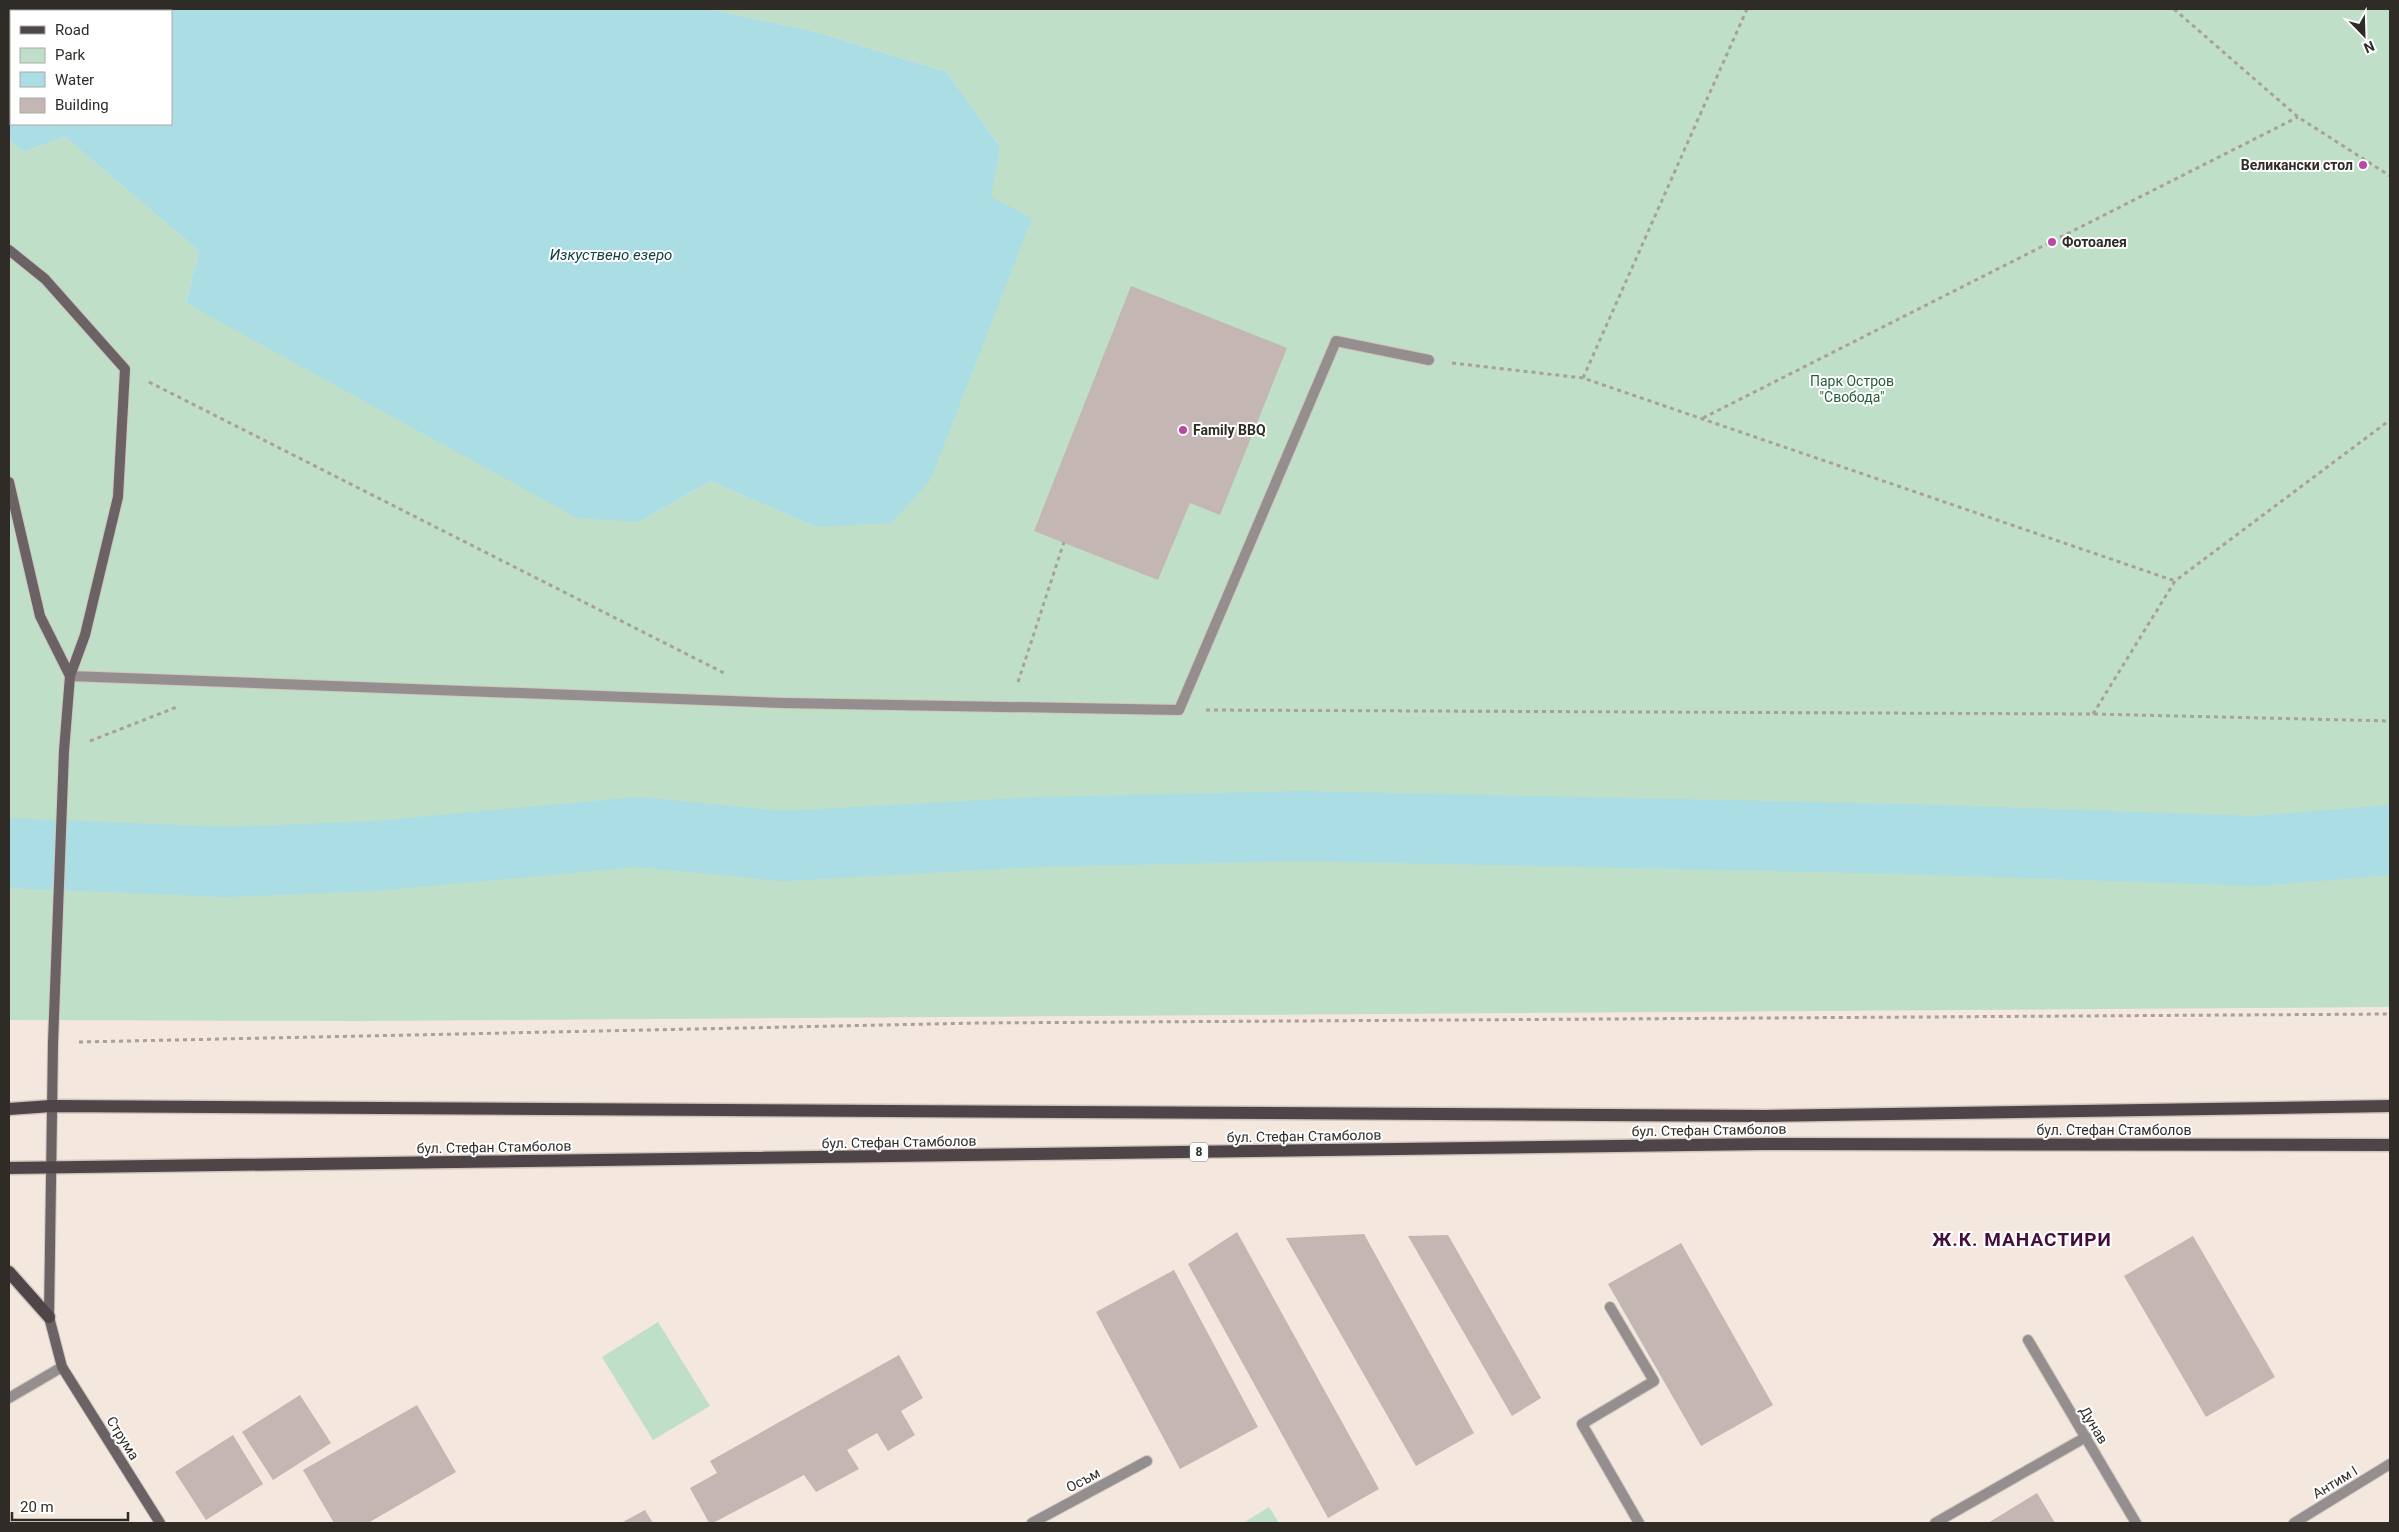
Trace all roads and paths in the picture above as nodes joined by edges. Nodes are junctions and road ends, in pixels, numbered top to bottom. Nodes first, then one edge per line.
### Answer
1 (1747, 9) edge
2 (2174, 9) edge
3 (2298, 117) junction
4 (2390, 176) edge
5 (9, 250) edge
6 (1429, 360) joint
7 (124, 369) junction
8 (1583, 378) junction
9 (1703, 418) junction
10 (2390, 420) edge
11 (9, 482) edge
12 (1064, 542) dead end
13 (2174, 581) junction
14 (70, 676) junction
15 (731, 676) dead end
16 (183, 704) dead end
17 (1010, 708) junction
18 (1179, 710) junction
19 (2093, 714) junction
20 (2390, 720) edge
21 (64, 751) junction
22 (2390, 1014) edge
23 (53, 1042) junction
24 (51, 1106) junction
25 (2390, 1106) edge
26 (9, 1109) edge
27 (2390, 1145) edge
28 (9, 1168) edge
29 (51, 1169) junction
30 (9, 1272) edge
31 (1610, 1306) dead end
32 (49, 1318) junction
33 (2028, 1340) dead end
34 (62, 1367) junction
35 (9, 1398) edge
36 (2086, 1437) junction
37 (1147, 1461) dead end
38 (2390, 1464) edge
39 (160, 1523) edge
40 (1032, 1523) edge
41 (1640, 1523) edge
42 (1936, 1523) edge
43 (2136, 1523) edge
44 (2294, 1523) edge

1 - 8 path
2 - 3 path
3 - 4 path
3 - 9 path
5 - 7 street
6 - 8 path
6 - 18 street
7 - 14 street, Струма
7 - 15 path
8 - 9 path
9 - 13 path
10 - 13 path
11 - 14 street
12 - 17 path
13 - 19 path
14 - 17 street
14 - 21 street, Струма
16 - 21 path
17 - 18 street
18 - 19 path
19 - 20 path
21 - 23 street, Струма
22 - 23 path
23 - 24 street, Струма
24 - 25 main road, бул. Стефан Стамболов
24 - 26 main road, бул. Стефан Стамболов
24 - 29 street, Струма
27 - 29 main road, бул. Стефан Стамболов / 8
28 - 29 main road, бул. Стефан Стамболов / 8
29 - 32 street, Струма
30 - 32 main road
31 - 41 street
32 - 34 street, Струма
33 - 36 street, Дунав
34 - 35 street
34 - 39 street, Струма
36 - 42 street
36 - 43 street, Дунав
37 - 40 street, Осъм
38 - 44 street, Антим I

